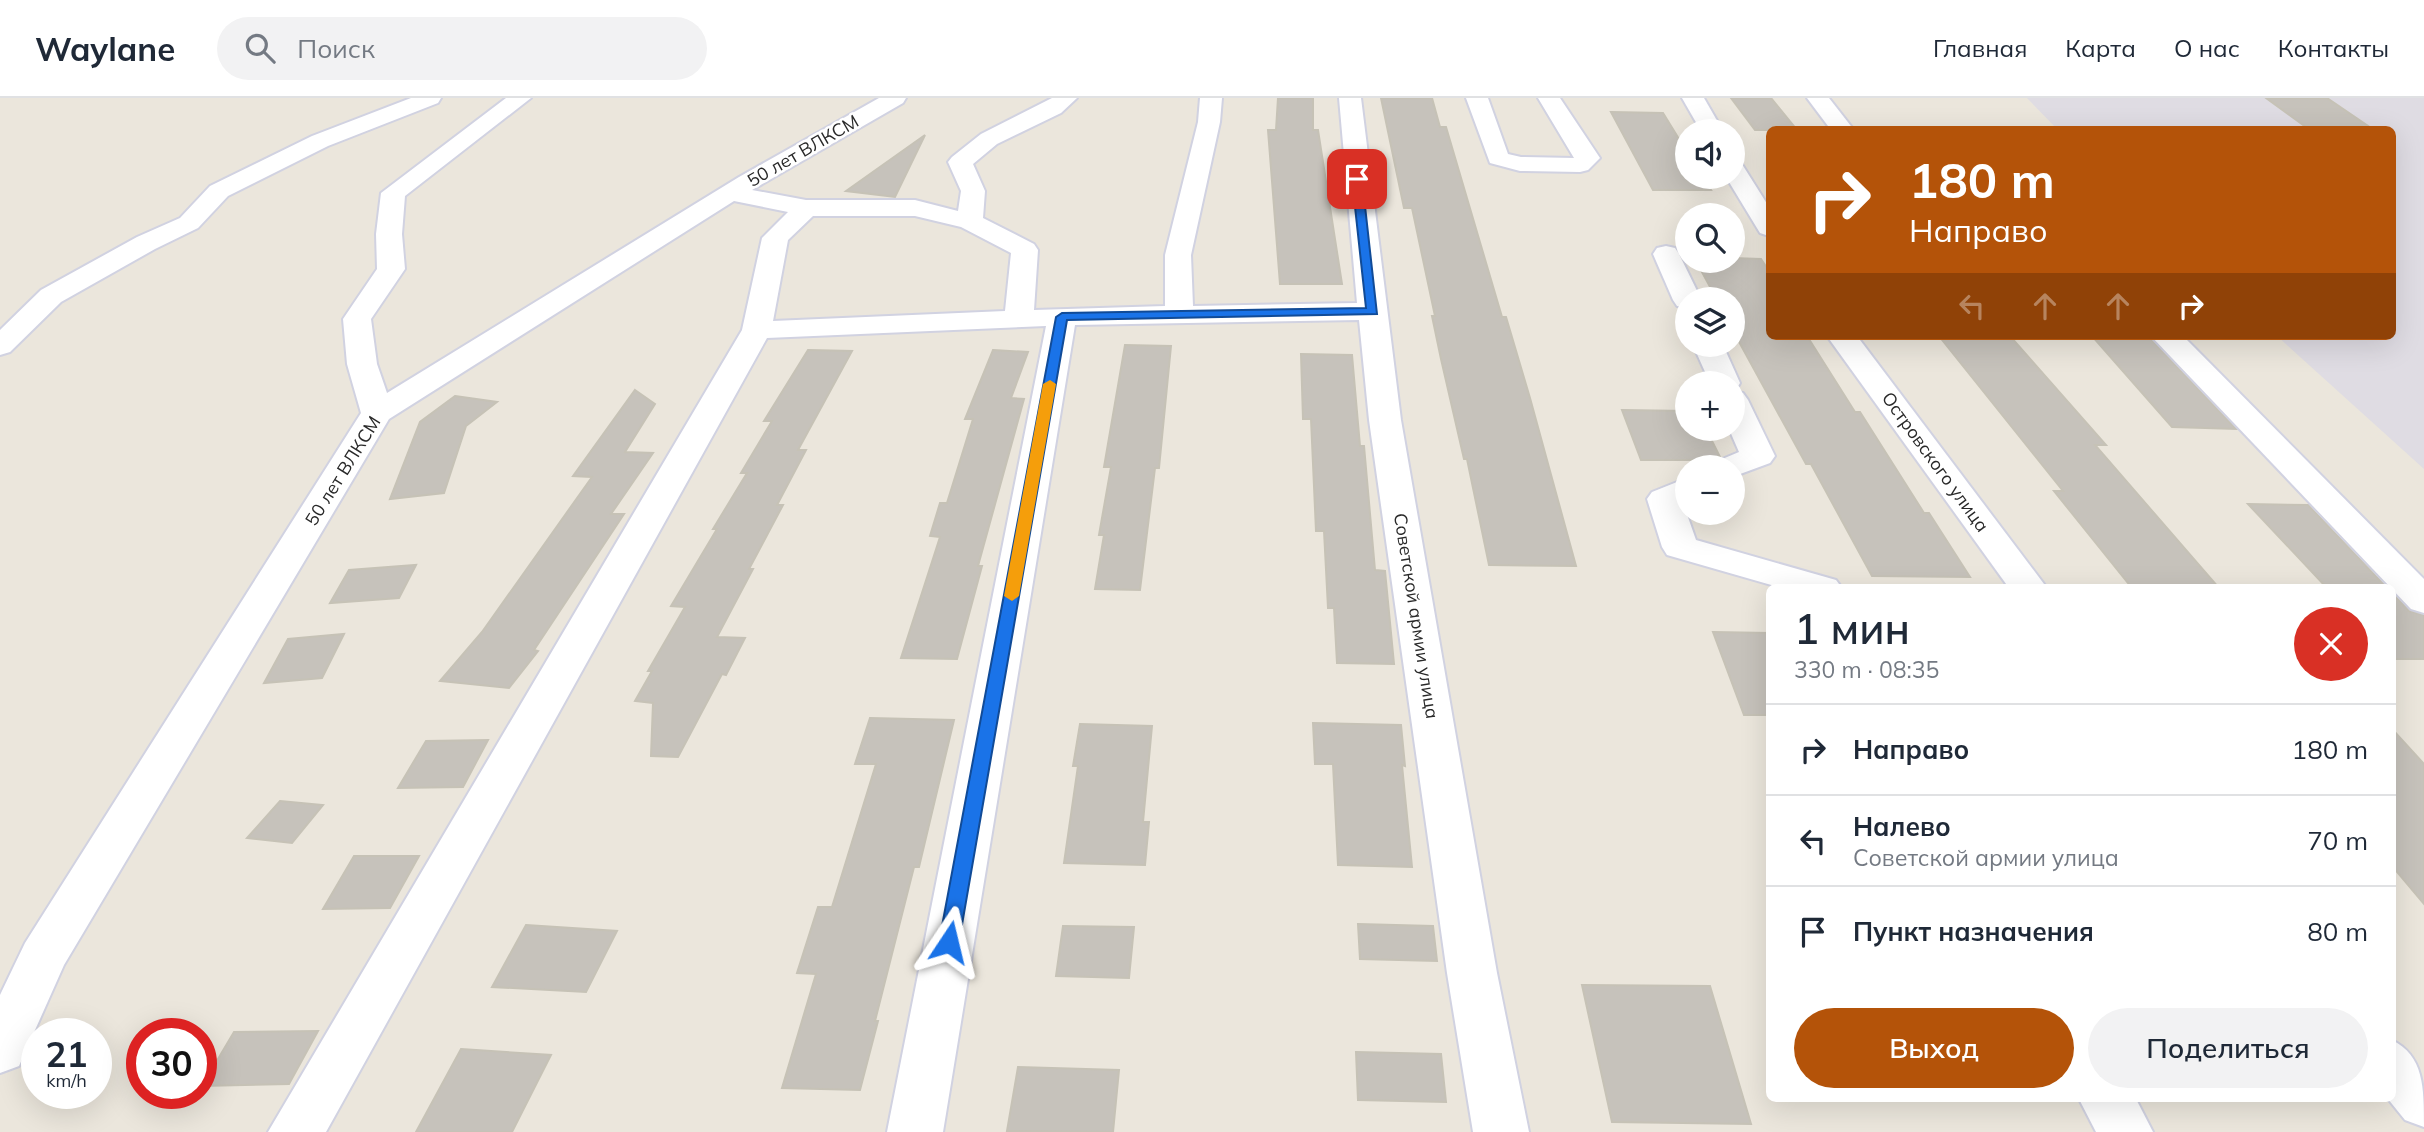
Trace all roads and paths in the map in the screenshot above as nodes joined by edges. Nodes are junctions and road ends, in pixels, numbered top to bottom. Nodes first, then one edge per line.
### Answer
1 (430, 98) edge
2 (520, 98) edge
3 (895, 98) edge
4 (1066, 98) edge
5 (1211, 98) edge
6 (1350, 98) edge
7 (1477, 98) edge
8 (1549, 98) edge
9 (1693, 98) edge
10 (1818, 98) edge
11 (1705, 119) edge
12 (1840, 126) edge
13 (1745, 188) edge
14 (731, 193) junction
15 (806, 208) junction
16 (970, 221) junction
17 (1766, 223) edge
18 (1666, 254) dead end
19 (1681, 287) edge
20 (1373, 311) junction
21 (1179, 315) junction
22 (1062, 317) junction
23 (1019, 319) junction
24 (757, 330) junction
25 (1845, 340) edge
26 (2170, 340) edge
27 (0, 346) edge
28 (377, 413) junction
29 (1745, 428) edge
30 (1745, 462) edge
31 (1675, 494) edge
32 (1810, 584) edge
33 (2025, 584) edge
34 (2424, 601) edge
35 (0, 1050) edge
36 (2396, 1068) edge
37 (2108, 1102) edge
38 (2424, 1103) edge
39 (296, 1132) edge
40 (915, 1132) edge
41 (1501, 1132) edge
42 (2125, 1132) edge

1 - 27 street
2 - 28 street
3 - 14 street, 50 лет ВЛКСМ
4 - 16 street
5 - 21 street
6 - 20 street, Советской армии улица
7 - 8 street
9 - 11 street
10 - 12 street
13 - 17 street
14 - 15 street
14 - 28 street, 50 лет ВЛКСМ
15 - 16 street
15 - 24 street
16 - 23 street
18 - 19 street
20 - 21 street
20 - 41 street, Советской армии улица
21 - 22 street
22 - 23 street
22 - 40 street
23 - 24 street
24 - 39 street
25 - 33 street, Островского улица
26 - 34 street
28 - 35 street, 50 лет ВЛКСМ
29 - 30 street
31 - 32 street
36 - 38 street
37 - 42 street

